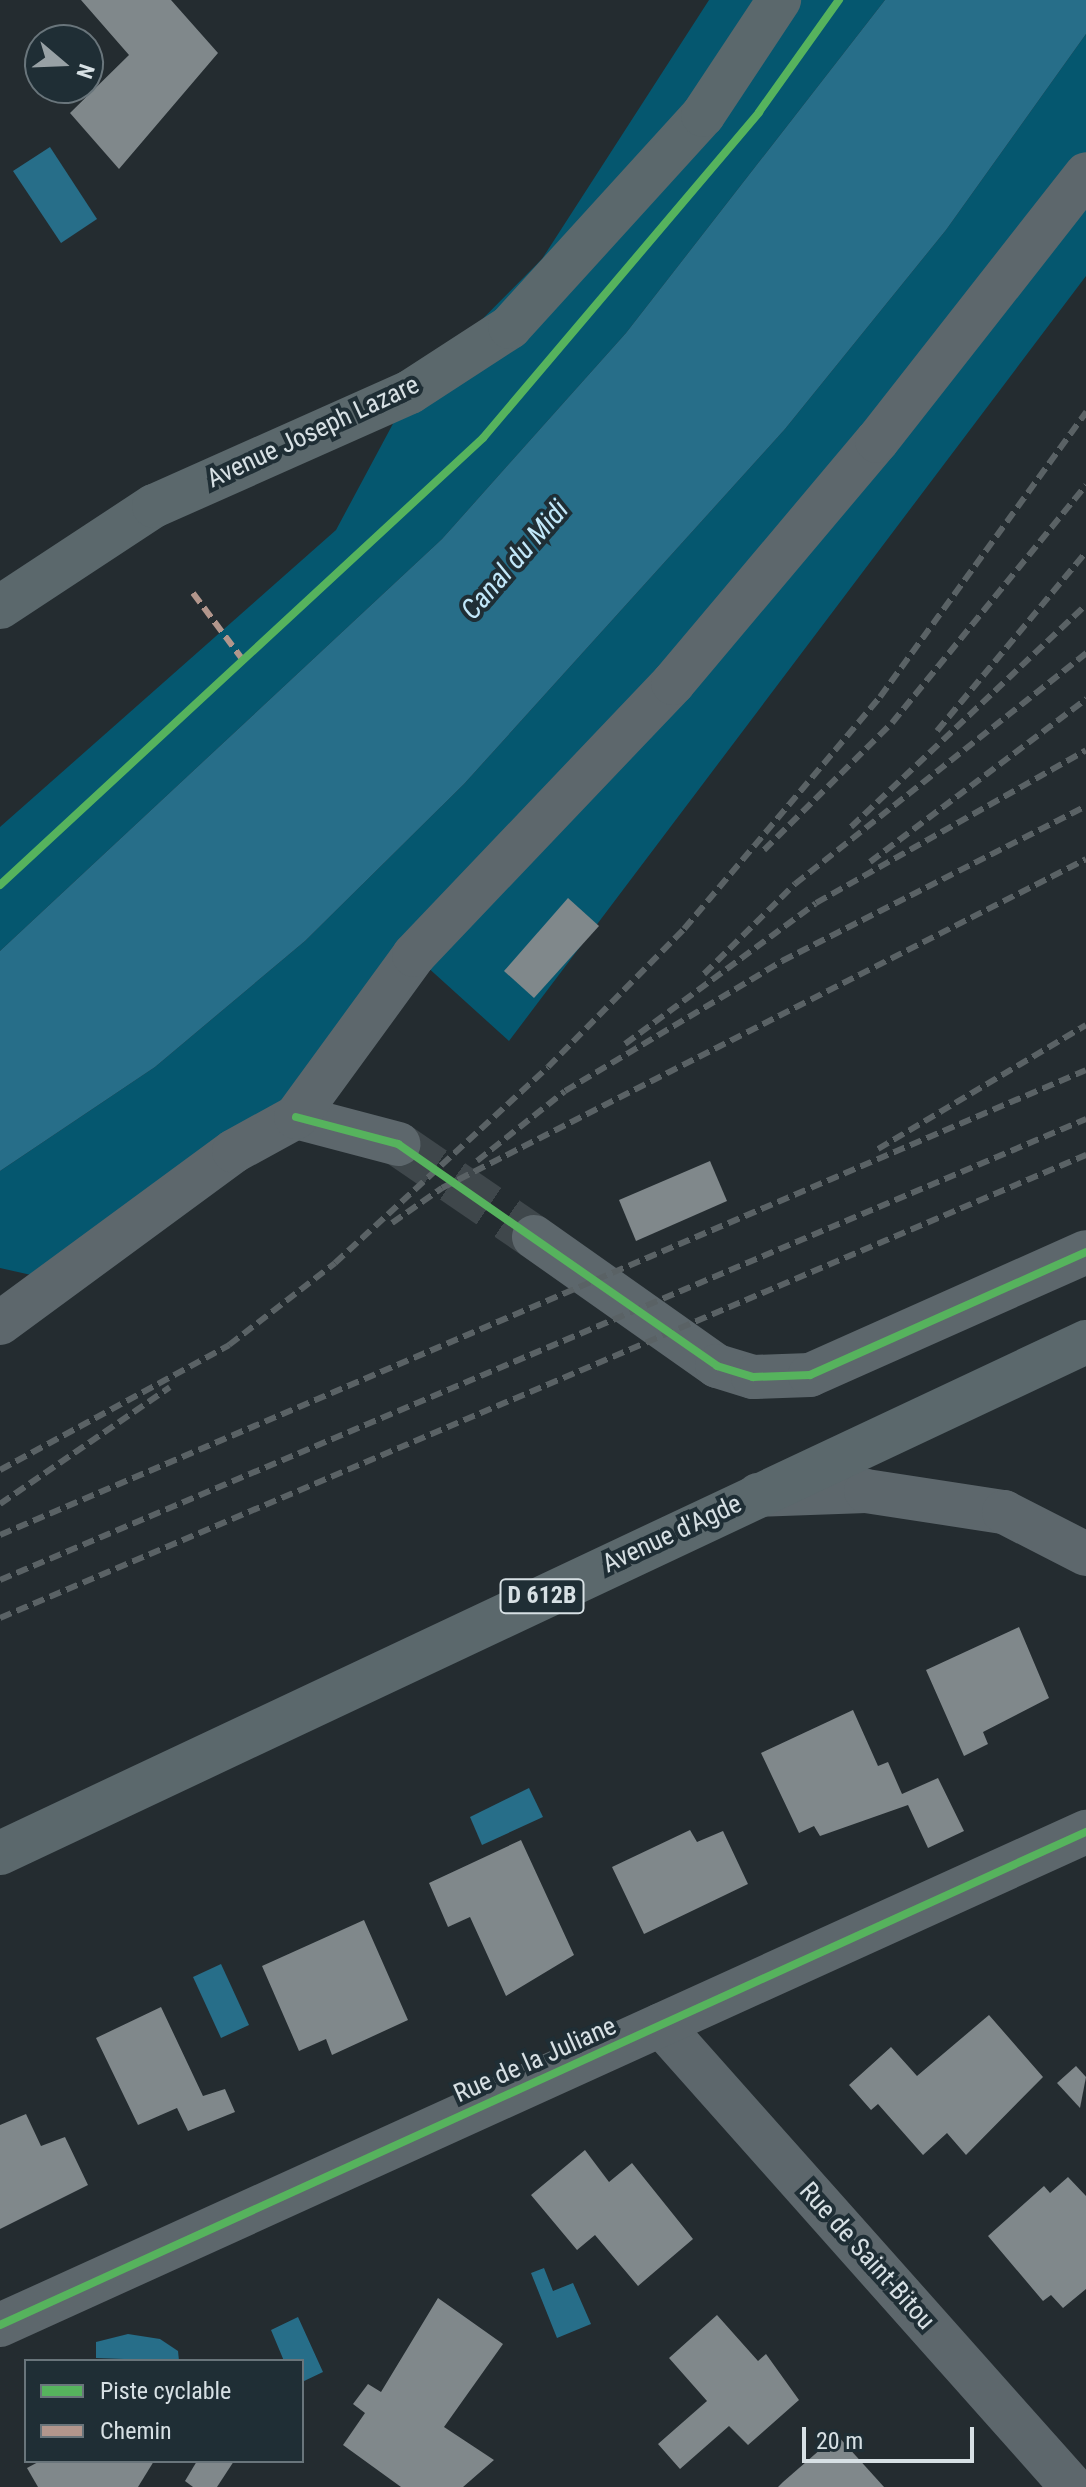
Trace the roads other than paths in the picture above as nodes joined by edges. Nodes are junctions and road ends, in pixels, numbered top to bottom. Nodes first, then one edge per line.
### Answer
1 (779, 0) edge
2 (1086, 174) edge
3 (0, 607) edge
4 (296, 1117) junction
5 (398, 1144) tunnel mouth
6 (534, 1237) tunnel mouth
7 (1086, 1252) edge
8 (0, 1323) edge
9 (1086, 1342) edge
10 (755, 1495) junction
11 (1086, 1554) edge
12 (1086, 1832) edge
13 (0, 1853) edge
14 (661, 2025) junction
15 (0, 2325) edge
16 (1072, 2487) edge

1 - 3 main road, Avenue Joseph Lazare
2 - 4 street
4 - 5 street
4 - 8 street
6 - 7 street
9 - 10 main road, Avenue d'Agde / D 612B
10 - 11 street
10 - 13 main road, Avenue d'Agde / D 612B
12 - 14 street, Rue de la Juliane
14 - 15 street, Rue de la Juliane
14 - 16 street, Rue de Saint-Bitou

